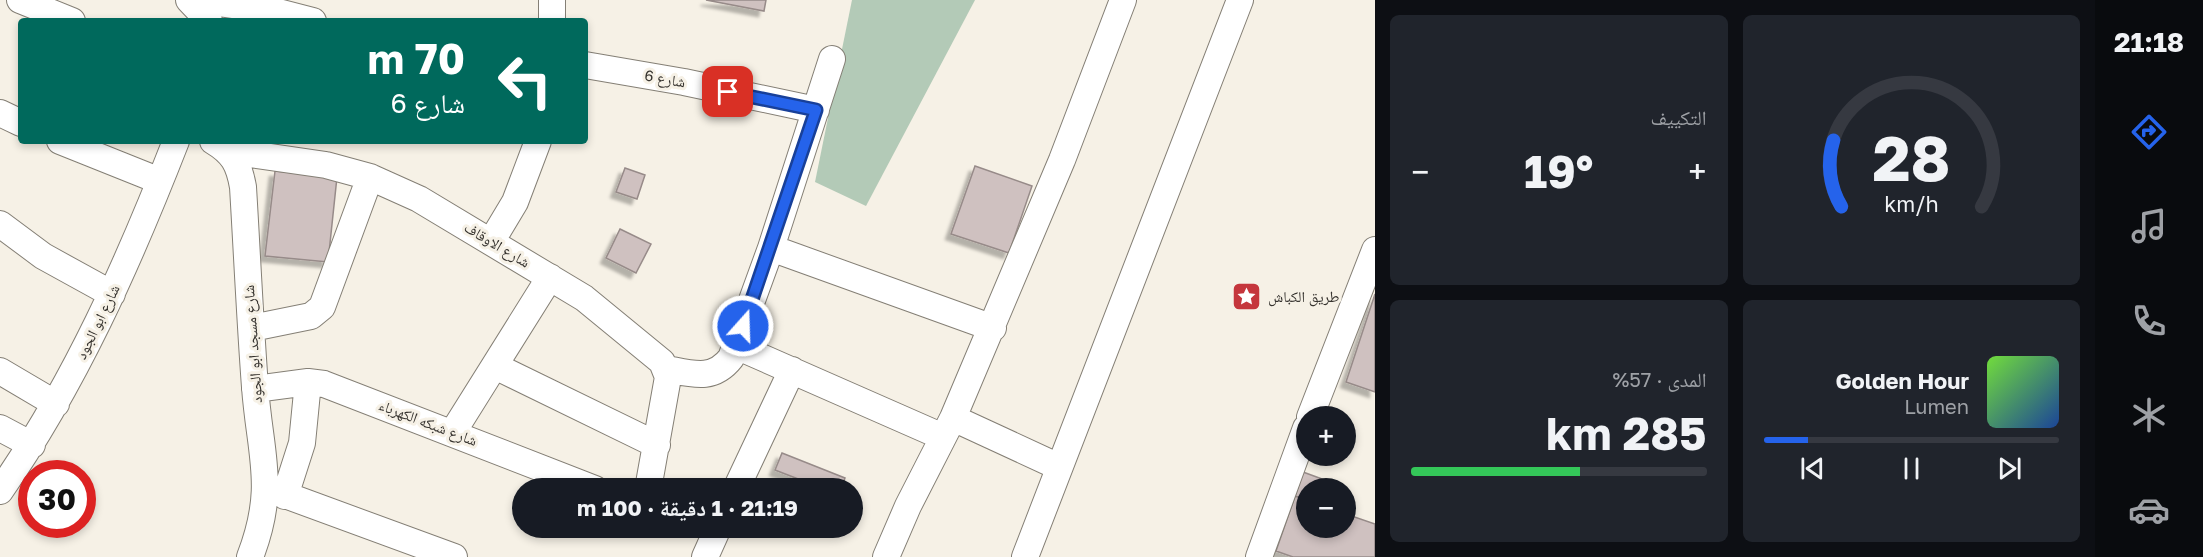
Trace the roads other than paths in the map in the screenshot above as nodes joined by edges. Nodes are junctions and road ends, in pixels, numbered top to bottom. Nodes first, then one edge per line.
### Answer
1 (20, 0) edge
2 (189, 0) edge
3 (552, 0) edge
4 (1123, 0) edge
5 (1240, 0) edge
6 (215, 11) edge
7 (65, 18) edge
8 (301, 18) edge
9 (552, 18) edge
10 (832, 59) dead end
11 (588, 66) edge
12 (816, 110) junction
13 (0, 113) edge
14 (18, 122) edge
15 (68, 144) edge
16 (175, 144) edge
17 (537, 144) edge
18 (221, 146) edge
19 (370, 177) junction
20 (160, 181) junction
21 (0, 224) edge
22 (491, 242) junction
23 (771, 248) junction
24 (1375, 249) edge
25 (550, 277) junction
26 (112, 294) junction
27 (252, 328) junction
28 (993, 328) junction
29 (736, 346) junction
30 (495, 366) junction
31 (667, 369) junction
32 (792, 370) junction
33 (0, 371) edge
34 (308, 382) junction
35 (255, 389) junction
36 (56, 404) junction
37 (1314, 406) edge
38 (948, 427) junction
39 (0, 428) edge
40 (453, 432) junction
41 (33, 445) junction
42 (657, 445) junction
43 (1296, 458) edge
44 (1059, 466) junction
45 (568, 478) edge
46 (650, 478) edge
47 (741, 478) edge
48 (0, 491) edge
49 (276, 492) junction
50 (714, 538) edge
51 (1264, 556) edge
52 (250, 557) edge
53 (454, 557) edge
54 (705, 557) edge
55 (886, 557) edge
56 (1026, 557) edge

1 - 7 street
2 - 6 street
3 - 9 street
4 - 28 street
5 - 44 street
6 - 8 street
10 - 12 street
11 - 12 street, شارع 6
12 - 23 street
13 - 14 street
15 - 20 street
16 - 20 street, شارع ابو الجود
17 - 22 street
18 - 19 street, شارع الاوقاف
18 - 27 street, شارع مسجد ابو الجود
19 - 22 street, شارع الاوقاف
19 - 27 street
20 - 26 street, شارع ابو الجود
21 - 26 street
22 - 25 street, شارع الاوقاف
23 - 28 street
23 - 29 street
24 - 37 street
25 - 30 street
25 - 31 street, شارع الاوقاف
26 - 36 street, شارع ابو الجود
27 - 35 street, شارع مسجد ابو الجود
28 - 38 street
29 - 31 street
29 - 32 street
30 - 40 street
30 - 42 street
31 - 42 street
32 - 38 street
32 - 47 street
33 - 36 street
34 - 35 street, شارع شبكه الكهرباء
34 - 40 street, شارع شبكه الكهرباء
34 - 49 street
35 - 49 street, شارع مسجد ابو الجود
36 - 41 street, شارع ابو الجود
38 - 44 street
38 - 55 street
39 - 41 street
40 - 45 street, شارع شبكه الكهرباء
41 - 48 street, شارع ابو الجود
42 - 46 street
43 - 51 street
44 - 56 street
49 - 52 street, شارع مسجد ابو الجود
49 - 53 street
50 - 54 street

